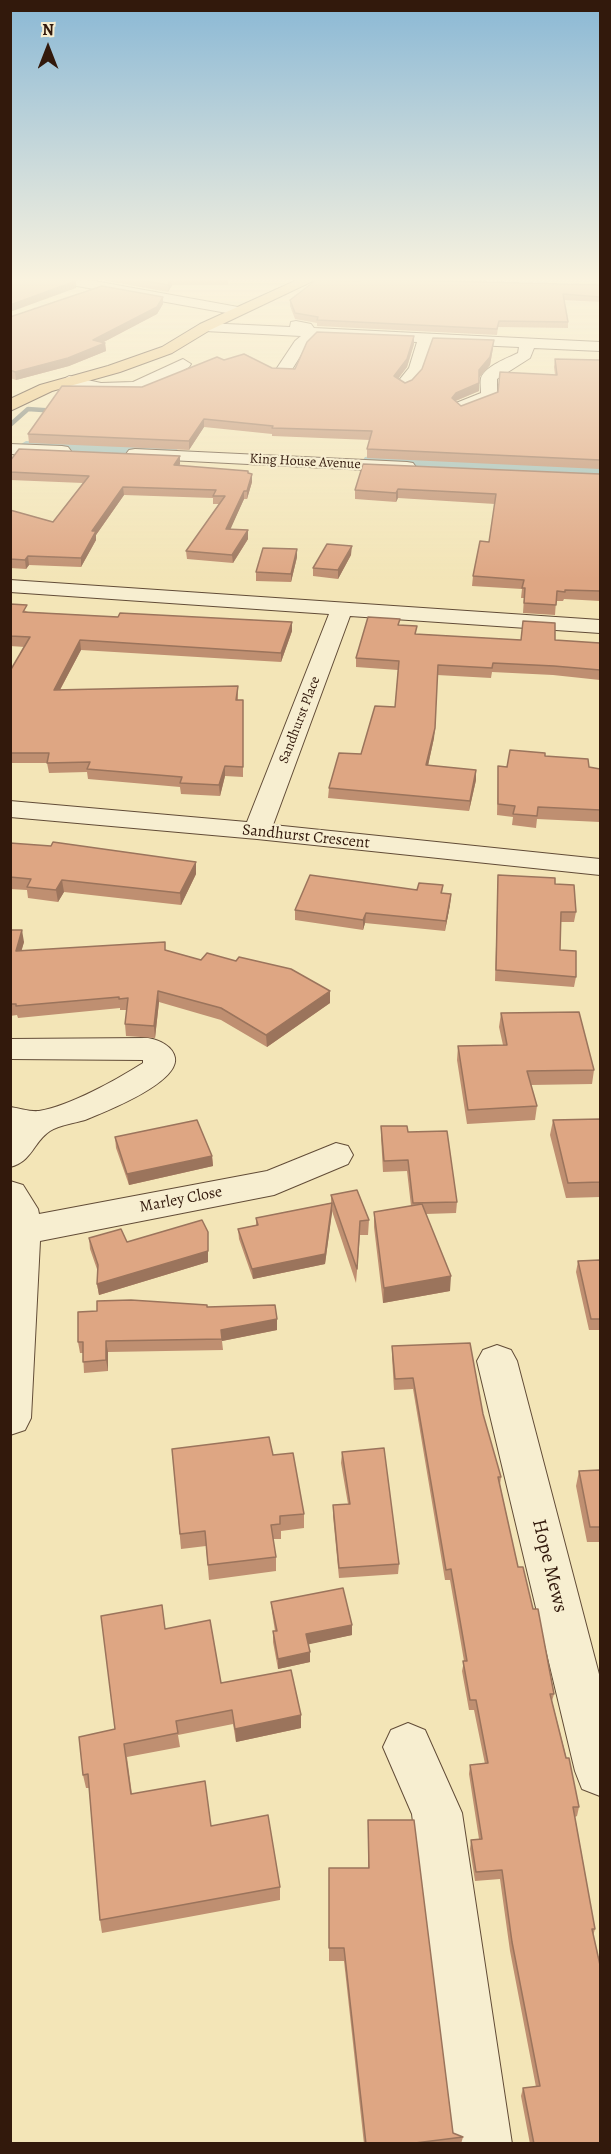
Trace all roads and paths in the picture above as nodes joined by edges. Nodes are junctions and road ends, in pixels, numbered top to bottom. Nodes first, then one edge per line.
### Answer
1 (69, 381) joint
2 (151, 381) edge
3 (407, 381) edge
4 (489, 381) edge
5 (404, 384) edge
6 (10, 406) edge
7 (462, 407) edge
8 (10, 449) edge
9 (81, 452) edge
10 (117, 454) edge
11 (423, 468) edge
12 (10, 586) edge
13 (342, 609) junction
14 (600, 626) edge
15 (10, 809) edge
16 (257, 831) junction
17 (600, 867) edge
18 (10, 1049) edge
19 (24, 1120) edge
20 (10, 1155) edge
21 (336, 1155) dead end
22 (10, 1194) edge
23 (22, 1231) junction
24 (13, 1349) edge
25 (497, 1361) dead end
26 (10, 1419) edge
27 (408, 1748) dead end
28 (600, 1771) edge
29 (483, 2144) edge

1 - 2 street
1 - 6 main road
3 - 5 street
4 - 7 street
8 - 9 street
10 - 11 street, King House Avenue
12 - 13 street
13 - 14 street
13 - 16 street, Sandhurst Place
15 - 16 street, Sandhurst Crescent
16 - 17 street, Sandhurst Crescent
18 - 19 street
19 - 20 street
21 - 23 street, Marley Close
22 - 23 street
23 - 24 street
24 - 26 street
25 - 28 street, Hope Mews
27 - 29 street

